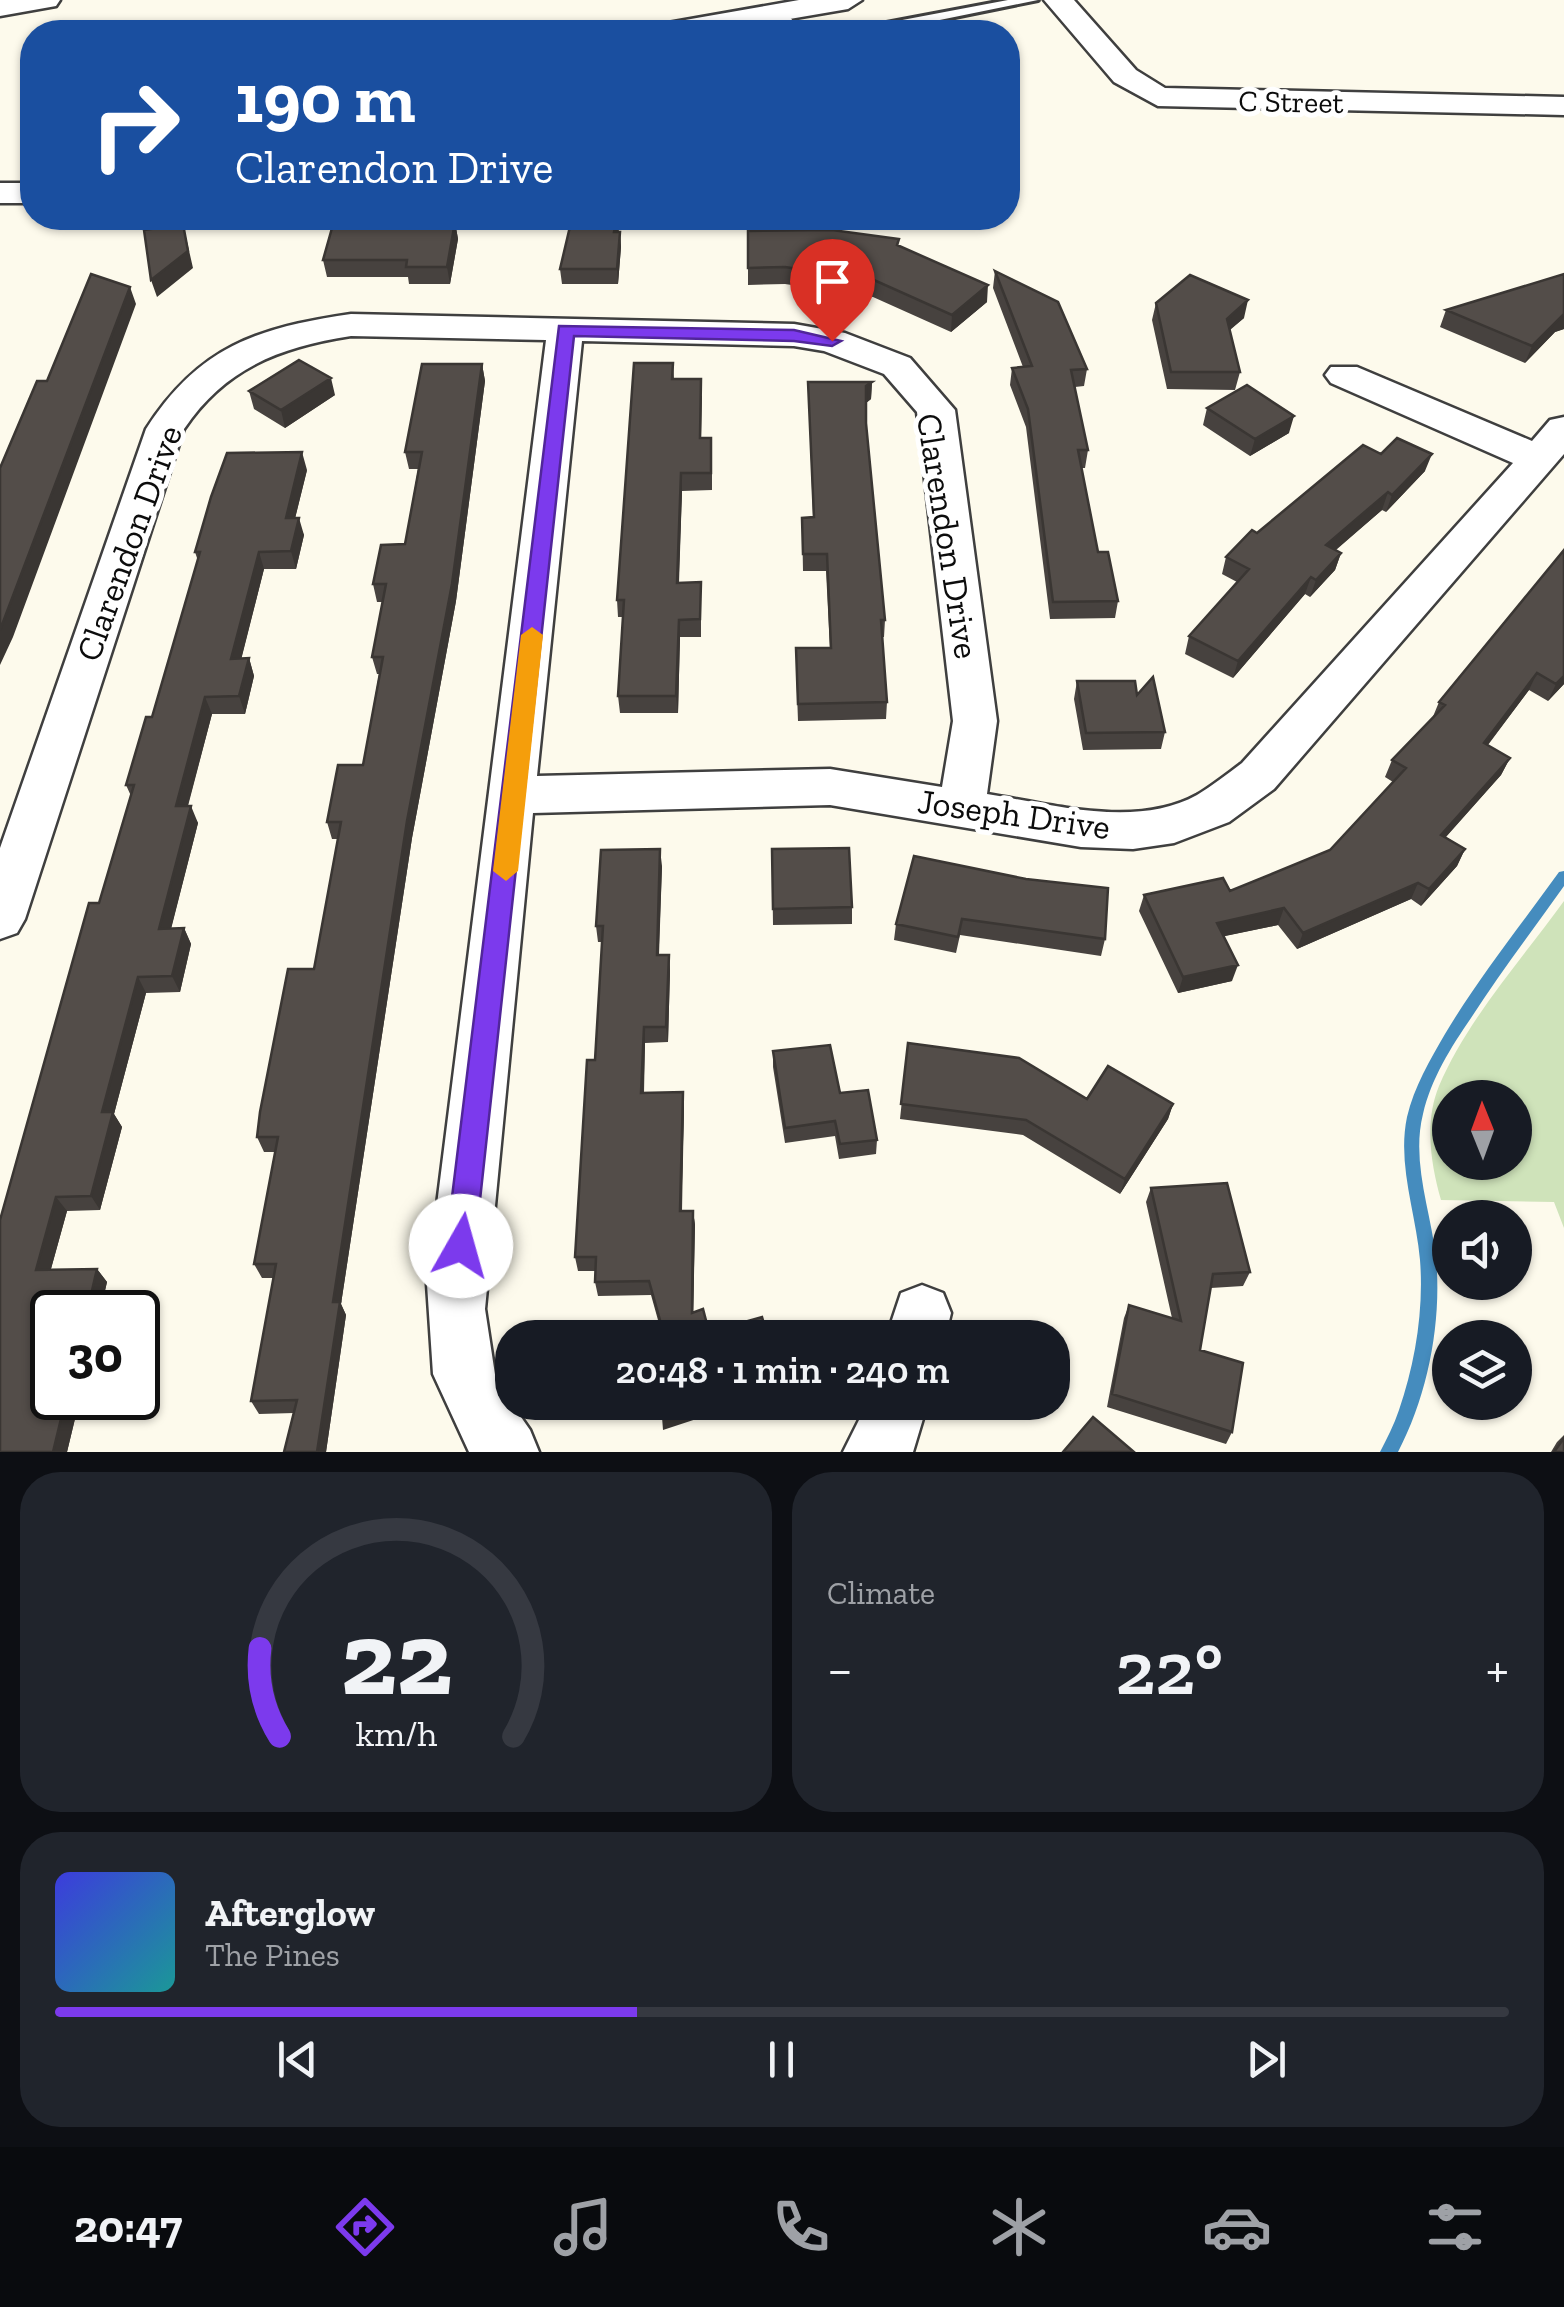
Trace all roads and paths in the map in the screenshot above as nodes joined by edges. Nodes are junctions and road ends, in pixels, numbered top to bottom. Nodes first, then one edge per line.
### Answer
1 (46, 0) edge
2 (848, 0) edge
3 (1031, 0) edge
4 (1058, 0) edge
5 (0, 8) edge
6 (765, 16) edge
7 (924, 20) edge
8 (1564, 106) edge
9 (565, 330) junction
10 (1344, 374) dead end
11 (1551, 444) edge
12 (515, 795) junction
13 (962, 809) junction
14 (0, 919) edge
15 (894, 1420) edge
16 (508, 1452) edge
17 (874, 1452) edge

1 - 5 street
2 - 6 street
3 - 7 lane
4 - 8 street, C Street
9 - 12 street
9 - 13 street, Clarendon Drive
9 - 14 street, Clarendon Drive
10 - 11 street
11 - 13 street, Joseph Drive
12 - 13 street, Joseph Drive
12 - 16 street
15 - 17 street

